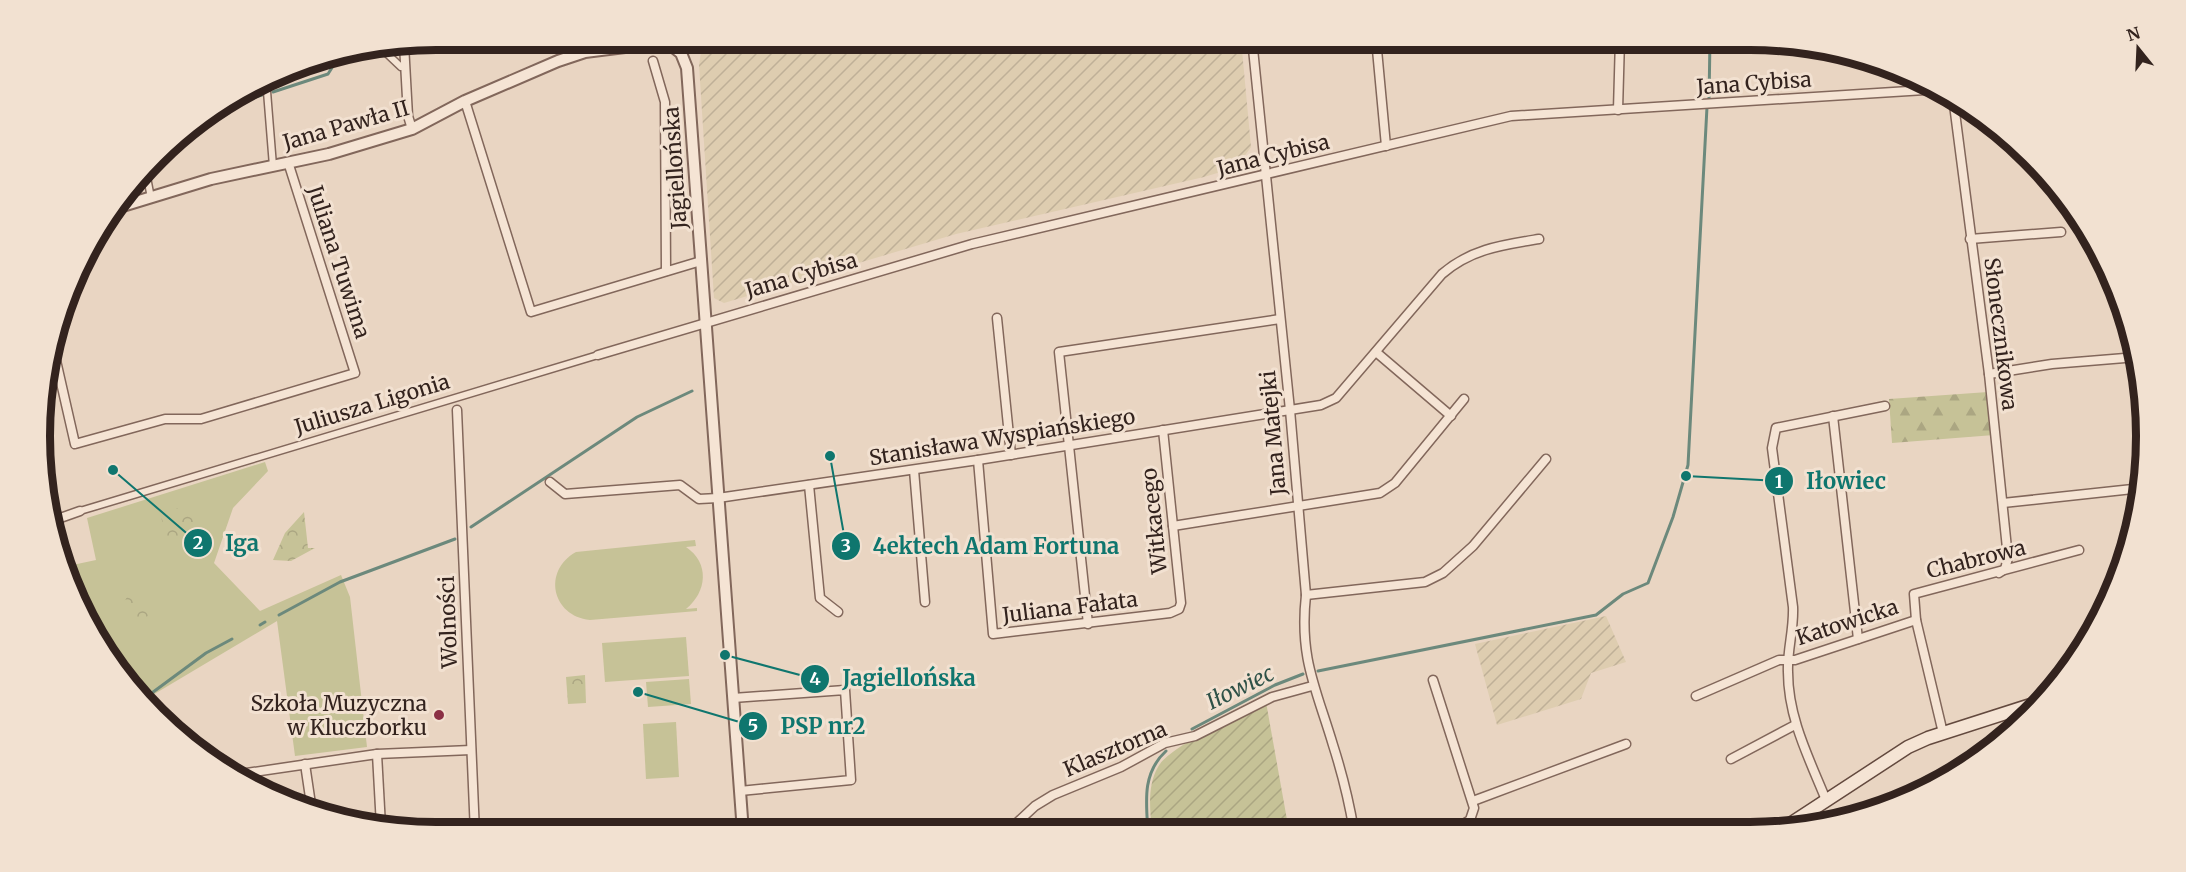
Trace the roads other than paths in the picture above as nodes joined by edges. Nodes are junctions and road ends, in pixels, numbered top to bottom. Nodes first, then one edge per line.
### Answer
1 (601, 50) edge
2 (678, 50) edge
3 (1252, 50) edge
4 (1377, 50) edge
5 (1620, 50) edge
6 (404, 51) edge
7 (681, 52) joint
8 (386, 53) edge
9 (653, 61) dead end
10 (405, 66) junction
11 (267, 88) edge
12 (1923, 90) edge
13 (465, 100) junction
14 (1954, 108) edge
15 (1618, 110) junction
16 (412, 129) junction
17 (1386, 146) junction
18 (288, 162) junction
19 (273, 166) junction
20 (1264, 176) junction
21 (147, 179) edge
22 (150, 198) junction
23 (126, 205) edge
24 (2061, 232) dead end
25 (1539, 239) dead end
26 (1970, 239) junction
27 (701, 261) junction
28 (666, 271) junction
29 (997, 318) dead end
30 (1280, 319) junction
31 (706, 322) junction
32 (1376, 352) junction
33 (598, 355) joint
34 (2128, 358) edge
35 (57, 363) edge
36 (1989, 374) junction
37 (1464, 399) dead end
38 (1885, 406) dead end
39 (457, 410) dead end
40 (1290, 410) junction
41 (1451, 416) junction
42 (1833, 416) junction
43 (1163, 430) junction
44 (1069, 445) junction
45 (1011, 455) junction
46 (1546, 459) dead end
47 (978, 460) junction
48 (914, 470) junction
49 (550, 482) dead end
50 (809, 485) junction
51 (2133, 489) edge
52 (718, 498) junction
53 (2002, 503) junction
54 (1298, 506) junction
55 (80, 511) joint
56 (59, 519) edge
57 (1173, 526) junction
58 (2079, 550) dead end
59 (1999, 573) junction
60 (1306, 596) junction
61 (925, 602) dead end
62 (1179, 609) joint
63 (838, 612) dead end
64 (1916, 620) junction
65 (1088, 624) junction
66 (1858, 639) junction
67 (1789, 660) junction
68 (1433, 680) dead end
69 (1312, 686) junction
70 (1696, 696) dead end
71 (733, 698) junction
72 (2025, 707) edge
73 (1795, 724) junction
74 (1943, 733) junction
75 (1626, 744) dead end
76 (471, 750) junction
77 (377, 754) junction
78 (1731, 759) dead end
79 (305, 764) junction
80 (247, 773) edge
81 (740, 791) junction
82 (1826, 800) junction
83 (311, 801) edge
84 (1473, 801) junction
85 (381, 818) edge
86 (1797, 819) edge
87 (474, 822) edge
88 (742, 822) edge
89 (1018, 822) edge
90 (1352, 822) edge
91 (1467, 822) edge

1 - 13 street, Jana Pawła II
2 - 7 street, Jana Pawła II
3 - 20 street, Jana Matejki
4 - 17 street
5 - 15 street
6 - 10 street
7 - 27 street, Jagiellońska
8 - 10 street
9 - 28 street
10 - 16 street
11 - 19 street
12 - 15 street, Jana Cybisa
13 - 16 street, Jana Pawła II
13 - 28 street
14 - 26 street, Słonecznikowa
15 - 17 street, Jana Cybisa
16 - 18 street, Jana Pawła II
17 - 20 street, Jana Cybisa
18 - 19 street, Jana Pawła II
18 - 35 street, Juliana Tuwima
19 - 22 street, Jana Pawła II
20 - 30 street, Jana Matejki
20 - 31 street, Jana Cybisa
21 - 22 street
22 - 23 street, Jana Pawła II
24 - 26 street
25 - 32 street, Stanisława Wyspiańskiego
26 - 36 street, Słonecznikowa
27 - 28 street
27 - 31 street, Jagiellońska
29 - 45 street
30 - 40 street, Jana Matejki
30 - 44 street
31 - 33 street, Juliusza Ligonia
31 - 52 street, Jagiellońska
32 - 40 street, Stanisława Wyspiańskiego
32 - 41 street
33 - 55 street, Juliusza Ligonia
34 - 36 street
36 - 53 street, Słonecznikowa
37 - 41 street
38 - 42 street
39 - 76 street, Wolności
40 - 43 street, Stanisława Wyspiańskiego
40 - 54 street, Jana Matejki
41 - 54 street
42 - 66 street
42 - 67 street
43 - 44 street, Stanisława Wyspiańskiego
43 - 57 street, Witkacego
44 - 45 street, Stanisława Wyspiańskiego
44 - 65 street
45 - 47 street, Stanisława Wyspiańskiego
46 - 60 street
47 - 48 street, Stanisława Wyspiańskiego
47 - 65 street, Juliana Fałata
48 - 50 street, Stanisława Wyspiańskiego
48 - 61 street
49 - 52 street
50 - 52 street, Stanisława Wyspiańskiego
50 - 63 street
51 - 53 street
52 - 71 street, Jagiellońska
53 - 59 street, Słonecznikowa
54 - 57 street
54 - 60 street, Jana Matejki
55 - 56 street, Juliusza Ligonia
57 - 62 street, Witkacego
58 - 59 street, Chabrowa
59 - 64 street, Chabrowa
60 - 69 street, Jana Matejki
62 - 65 street, Juliana Fałata
64 - 66 street, Katowicka
64 - 74 street, Chabrowa
66 - 67 street, Katowicka
67 - 70 street, Katowicka
67 - 73 street, Katowicka
68 - 84 street
69 - 89 street, Klasztorna
69 - 90 street, Jana Matejki
71 - 81 street, Jagiellońska
71 - 81 street
72 - 74 main road
73 - 78 street
73 - 82 street, Katowicka
74 - 82 main road
75 - 84 street
76 - 77 street
76 - 87 street, Wolności
77 - 79 street
77 - 85 street
79 - 80 street
79 - 83 street
81 - 88 street, Jagiellońska
82 - 86 main road
84 - 91 street

